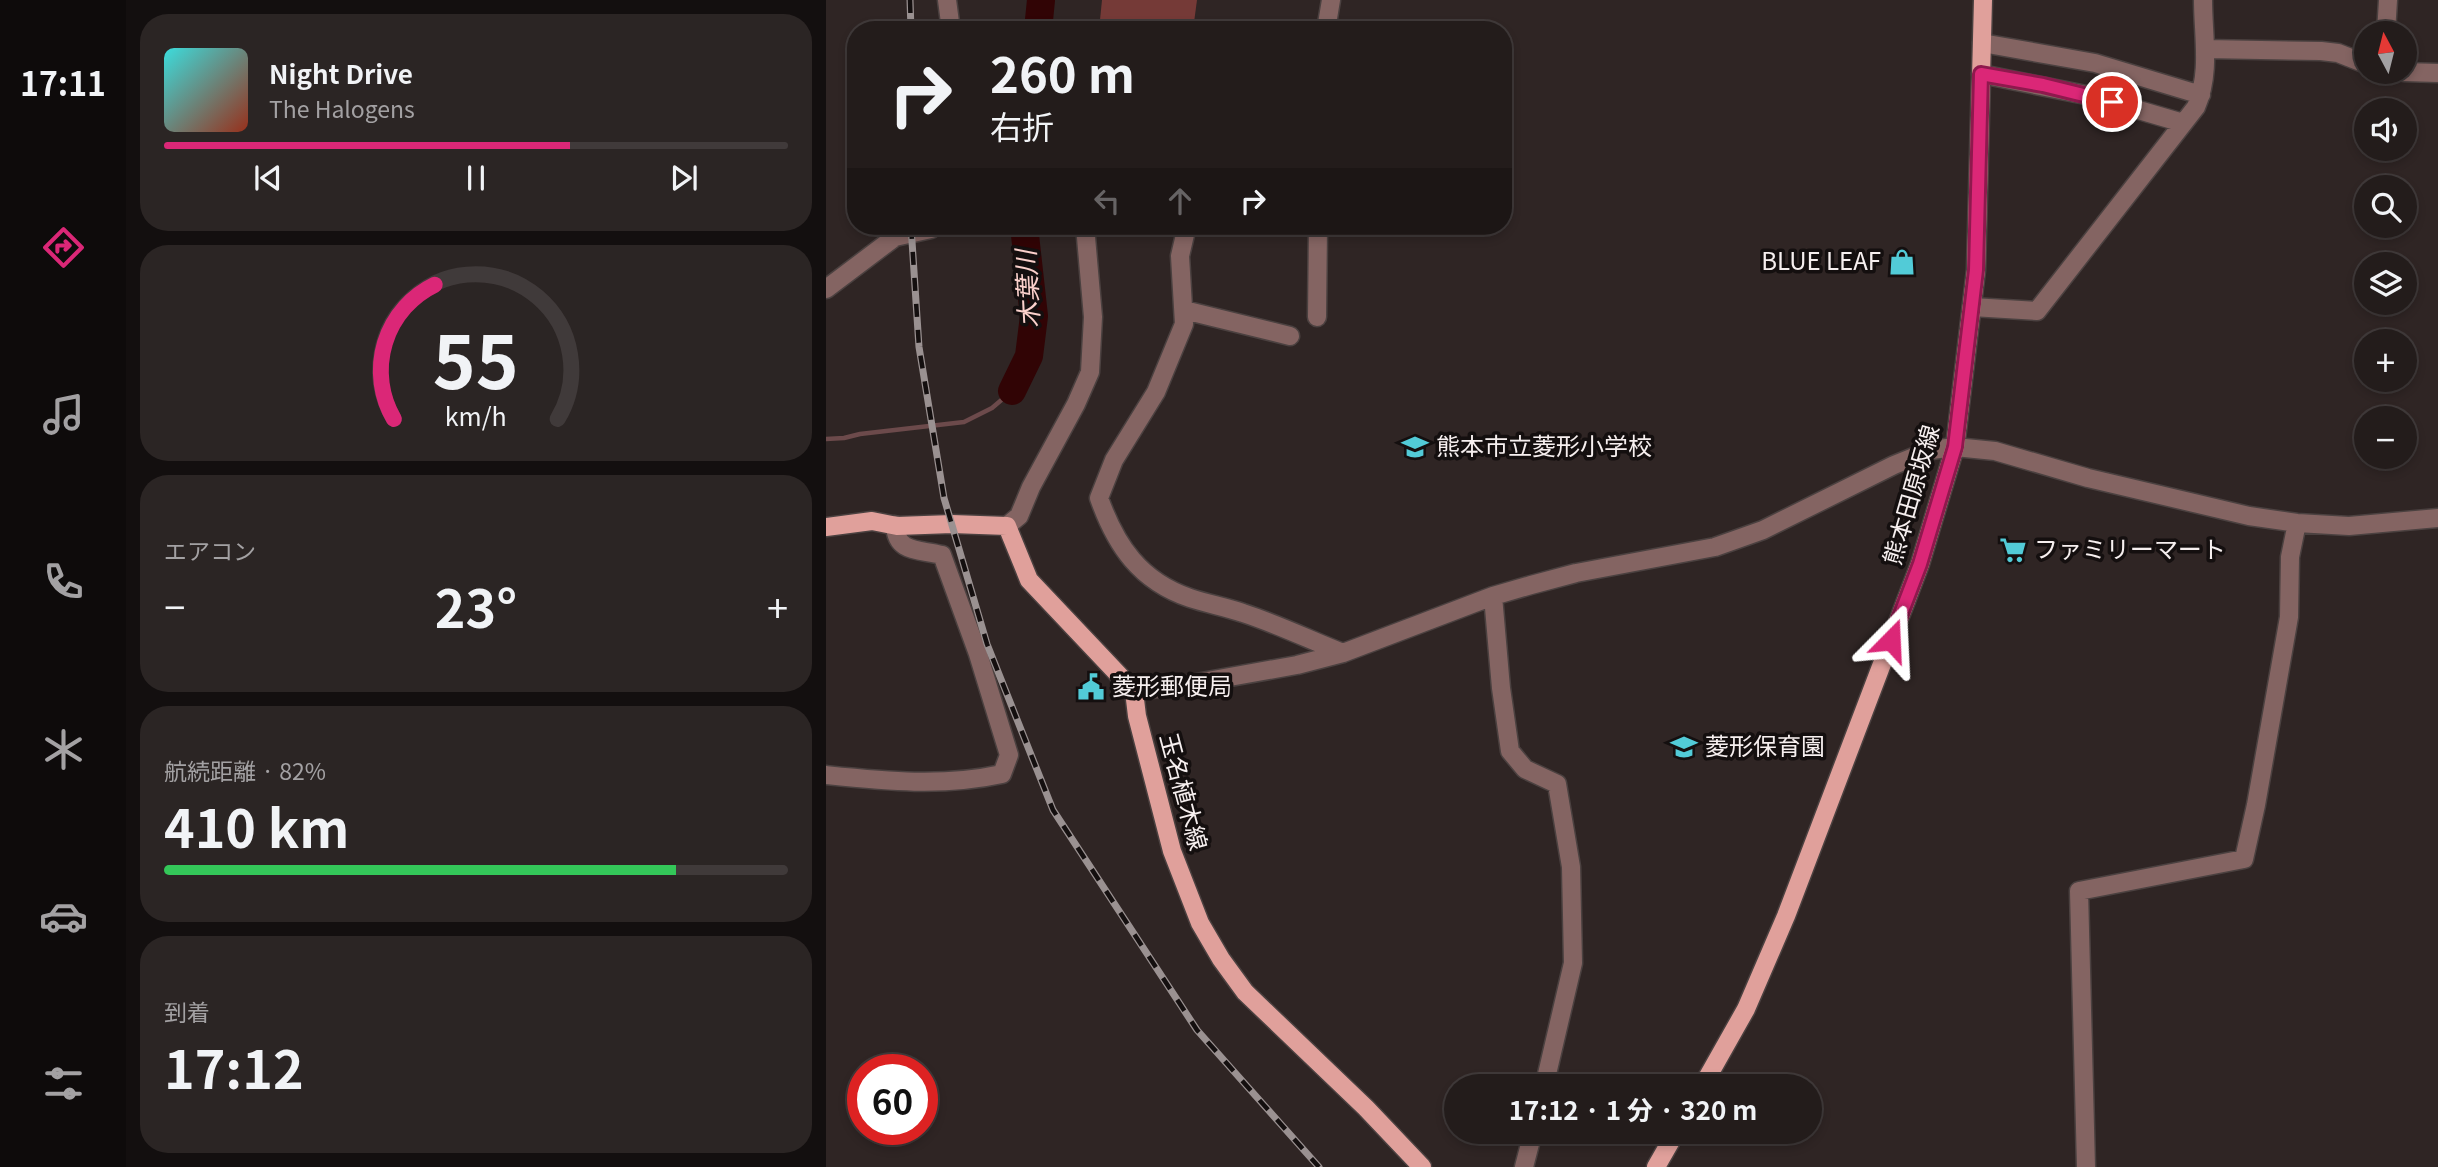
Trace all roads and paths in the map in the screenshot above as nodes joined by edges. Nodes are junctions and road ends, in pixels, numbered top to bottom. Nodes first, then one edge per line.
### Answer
1 (947, 0) edge
2 (1331, 0) edge
3 (1983, 0) edge
4 (2203, 0) edge
5 (2388, 0) edge
6 (950, 21) edge
7 (1328, 21) edge
8 (2387, 21) edge
9 (1982, 43) junction
10 (2206, 49) junction
11 (2354, 59) edge
12 (2417, 72) edge
13 (2438, 73) edge
14 (1981, 74) junction
15 (2201, 95) junction
16 (2183, 123) junction
17 (904, 235) edge
18 (1086, 235) edge
19 (1185, 235) edge
20 (1318, 235) edge
21 (826, 289) edge
22 (1972, 307) junction
23 (1184, 310) junction
24 (1317, 317) dead end
25 (1290, 336) dead end
26 (1955, 447) junction
27 (2438, 518) edge
28 (2297, 523) junction
29 (895, 525) junction
30 (1007, 526) junction
31 (831, 528) edge
32 (1493, 597) junction
33 (1343, 653) junction
34 (1134, 691) junction
35 (826, 775) edge
36 (1547, 1074) edge
37 (1709, 1074) edge
38 (1530, 1144) edge
39 (1669, 1144) edge
40 (1422, 1167) edge
41 (1524, 1167) edge
42 (1656, 1167) edge
43 (2086, 1167) edge

1 - 6 street
2 - 7 street
3 - 9 main road, 熊本田原坂線
4 - 10 street
5 - 8 street
9 - 14 main road, 熊本田原坂線
9 - 15 street
10 - 11 street
10 - 15 street
12 - 13 street
14 - 16 street
14 - 22 main road, 熊本田原坂線
15 - 16 street
16 - 22 street
17 - 21 street
18 - 30 street
19 - 23 street
20 - 24 street
22 - 26 main road, 熊本田原坂線
23 - 25 street
23 - 33 street
26 - 28 street
26 - 32 street
26 - 37 main road, 熊本田原坂線
27 - 28 street
28 - 43 street
29 - 30 main road
29 - 31 main road
29 - 35 street
30 - 34 main road
32 - 33 street
32 - 36 street
33 - 34 street
34 - 40 main road, 玉名植木線
38 - 41 street
39 - 42 main road

